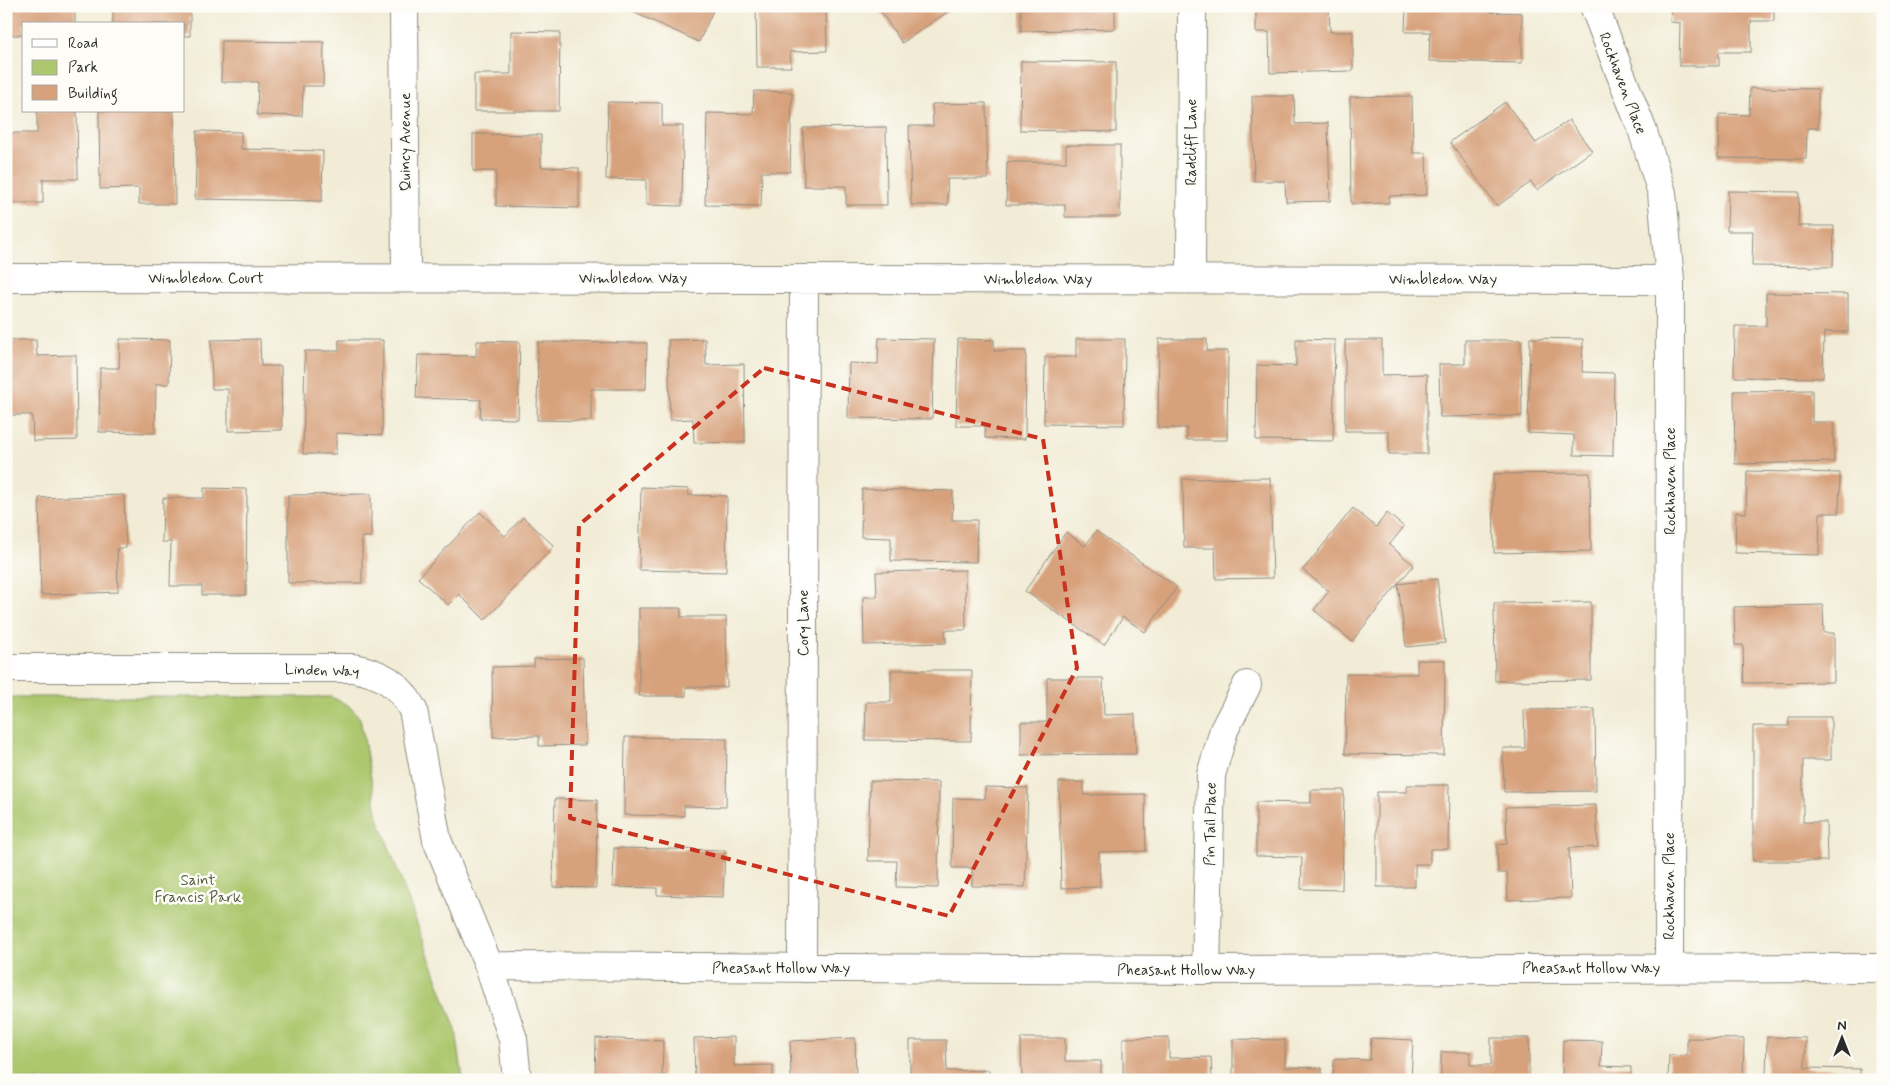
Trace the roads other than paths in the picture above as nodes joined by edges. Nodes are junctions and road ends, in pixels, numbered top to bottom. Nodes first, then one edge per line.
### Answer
1 (404, 6) edge
2 (1192, 6) edge
3 (1594, 6) edge
4 (6, 278) edge
5 (406, 278) junction
6 (804, 278) junction
7 (1191, 278) junction
8 (1670, 280) junction
9 (6, 668) edge
10 (1246, 686) dead end
11 (489, 966) junction
12 (802, 968) junction
13 (1669, 968) junction
14 (1883, 968) edge
15 (1206, 970) junction
16 (517, 1080) edge

1 - 5 street, Quincy Avenue
2 - 7 street, Radcliff Lane
3 - 8 street, Rockhaven Place
4 - 5 street, Wimbledon Court
5 - 6 street, Wimbledon Way
6 - 7 street, Wimbledon Way
6 - 12 street, Cory Lane
7 - 8 street, Wimbledon Way
8 - 13 street, Rockhaven Place
9 - 11 street, Linden Way
10 - 15 street, Pin Tail Place
11 - 12 street, Pheasant Hollow Way
11 - 16 street, Linden Way
12 - 15 street, Pheasant Hollow Way
13 - 14 street, Pheasant Hollow Way
13 - 15 street, Pheasant Hollow Way

